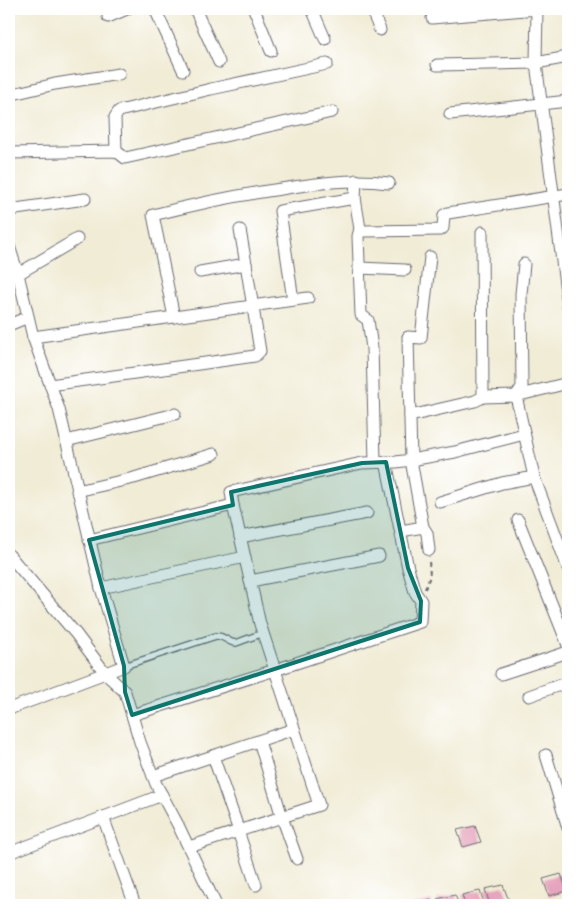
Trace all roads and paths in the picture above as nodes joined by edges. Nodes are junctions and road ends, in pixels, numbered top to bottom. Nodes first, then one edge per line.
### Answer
1 (128, 9) edge
2 (155, 9) edge
3 (196, 9) edge
4 (254, 9) edge
5 (312, 9) edge
6 (371, 9) edge
7 (108, 17) dead end
8 (432, 18) dead end
9 (380, 30) dead end
10 (325, 40) dead end
11 (271, 51) dead end
12 (568, 57) edge
13 (219, 62) dead end
14 (536, 63) junction
15 (327, 64) dead end
16 (437, 66) dead end
17 (183, 70) dead end
18 (119, 74) dead end
19 (9, 95) edge
20 (568, 101) edge
21 (541, 104) junction
22 (332, 112) dead end
23 (450, 114) dead end
24 (116, 151) junction
25 (9, 153) edge
26 (356, 180) junction
27 (389, 183) dead end
28 (568, 194) edge
29 (553, 196) junction
30 (355, 198) junction
31 (85, 199) dead end
32 (9, 210) edge
33 (360, 229) junction
34 (240, 230) dead end
35 (482, 232) dead end
36 (78, 239) dead end
37 (9, 246) edge
38 (430, 257) dead end
39 (246, 264) junction
40 (524, 264) dead end
41 (359, 268) junction
42 (405, 270) dead end
43 (200, 272) dead end
44 (14, 276) edge
45 (308, 298) dead end
46 (293, 300) junction
47 (254, 306) junction
48 (568, 307) edge
49 (174, 317) junction
50 (28, 318) junction
51 (9, 325) edge
52 (33, 337) junction
53 (568, 383) edge
54 (50, 385) junction
55 (516, 396) junction
56 (483, 397) junction
57 (175, 414) dead end
58 (410, 416) junction
59 (524, 434) junction
60 (66, 441) junction
61 (214, 454) dead end
62 (411, 460) junction
63 (380, 462) junction
64 (534, 476) junction
65 (77, 491) junction
66 (440, 502) dead end
67 (233, 505) junction
68 (367, 513) dead end
69 (518, 520) dead end
70 (423, 527) junction
71 (401, 531) junction
72 (240, 537) junction
73 (89, 540) junction
74 (429, 550) joint
75 (379, 556) dead end
76 (245, 557) junction
77 (11, 561) edge
78 (568, 568) edge
79 (250, 582) junction
80 (101, 588) junction
81 (421, 601) junction
82 (263, 633) junction
83 (568, 645) edge
84 (568, 652) edge
85 (124, 666) junction
86 (275, 670) junction
87 (106, 674) junction
88 (501, 674) dead end
89 (568, 682) edge
90 (125, 692) junction
91 (529, 696) dead end
92 (9, 709) edge
93 (132, 715) junction
94 (294, 729) junction
95 (259, 741) junction
96 (546, 755) dead end
97 (213, 756) junction
98 (153, 776) junction
99 (162, 795) junction
100 (103, 817) junction
101 (282, 817) junction
102 (568, 828) edge
103 (239, 831) junction
104 (189, 847) junction
105 (9, 853) edge
106 (297, 859) dead end
107 (256, 885) dead end
108 (135, 905) edge
109 (216, 905) edge

1 - 7 street
2 - 17 street
3 - 13 street
4 - 11 street
5 - 10 street
6 - 9 street
8 - 14 street
12 - 14 street
14 - 16 street
14 - 21 street
15 - 24 street
18 - 19 street
20 - 21 street
21 - 23 street
21 - 29 street
22 - 24 street
24 - 25 street
26 - 27 street
26 - 30 street
26 - 49 street
28 - 29 street
29 - 33 street
29 - 48 street
30 - 33 street
30 - 46 street
31 - 32 street
33 - 41 street
34 - 39 street
35 - 56 street
36 - 44 street
37 - 44 street
38 - 58 street
39 - 43 street
39 - 47 street
40 - 55 street
41 - 42 street
41 - 63 street
44 - 50 street
45 - 46 street
46 - 47 street
47 - 49 street
47 - 54 street
49 - 52 street
50 - 51 street
50 - 52 street
52 - 54 street
53 - 55 street
54 - 60 street
55 - 56 street
55 - 59 street
56 - 58 street
57 - 60 street
58 - 62 street
59 - 62 street
59 - 64 street
60 - 65 street
61 - 65 street
62 - 63 street
62 - 70 street
63 - 67 street
63 - 71 street
64 - 66 street
64 - 78 street
65 - 73 street
67 - 72 street
67 - 73 street
68 - 72 street
69 - 83 street
70 - 71 street
70 - 74 street
71 - 81 street
72 - 76 street
73 - 80 street
74 - 81 path
75 - 79 street
76 - 79 street
76 - 80 street
77 - 87 street
79 - 82 street
80 - 85 street
81 - 86 street
82 - 85 lane
82 - 86 street
84 - 88 street
85 - 87 street
85 - 90 street
86 - 93 street
86 - 94 street
87 - 90 street
87 - 92 street
89 - 91 street
90 - 93 street
93 - 98 street
94 - 95 street
94 - 101 street
95 - 97 street
95 - 101 street
96 - 102 street
97 - 98 street
97 - 103 street
98 - 99 street
99 - 100 street
99 - 104 street
100 - 105 street
100 - 108 street
101 - 103 street
101 - 106 street
103 - 104 street
103 - 107 street
104 - 109 street

